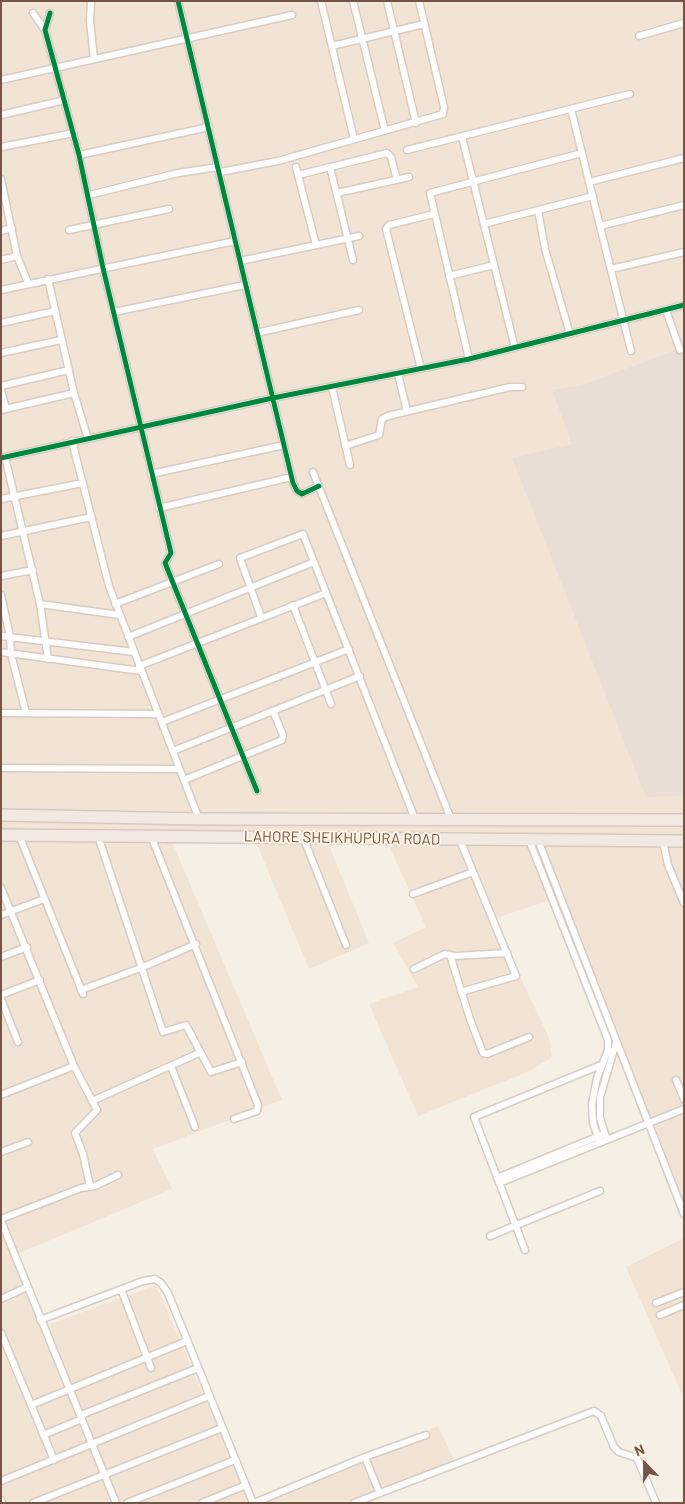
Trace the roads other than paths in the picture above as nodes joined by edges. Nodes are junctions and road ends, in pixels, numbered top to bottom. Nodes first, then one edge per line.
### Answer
1 (91, 1) edge
2 (178, 1) edge
3 (321, 1) edge
4 (353, 1) edge
5 (387, 1) edge
6 (419, 1) edge
7 (33, 13) dead end
8 (50, 13) dead end
9 (292, 14) dead end
10 (684, 23) edge
11 (424, 24) junction
12 (45, 30) junction
13 (394, 31) junction
14 (639, 36) dead end
15 (187, 37) junction
16 (362, 39) junction
17 (332, 46) junction
18 (94, 59) junction
19 (56, 67) junction
20 (1, 80) edge
21 (630, 94) dead end
22 (65, 100) junction
23 (571, 109) junction
24 (1, 115) edge
25 (416, 123) junction
26 (209, 127) junction
27 (385, 131) junction
28 (74, 133) junction
29 (462, 136) junction
30 (354, 140) junction
31 (1, 147) edge
32 (407, 150) dead end
33 (582, 153) junction
34 (80, 155) junction
35 (684, 158) edge
36 (296, 167) dead end
37 (330, 167) junction
38 (219, 170) junction
39 (298, 175) junction
40 (408, 177) dead end
41 (1, 179) edge
42 (397, 180) junction
43 (473, 181) junction
44 (590, 182) junction
45 (2, 190) edge
46 (337, 193) junction
47 (88, 195) junction
48 (593, 196) junction
49 (684, 205) edge
50 (169, 208) dead end
51 (538, 210) junction
52 (434, 214) junction
53 (95, 224) junction
54 (484, 224) junction
55 (600, 226) junction
56 (12, 228) junction
57 (69, 230) dead end
58 (1, 231) edge
59 (358, 236) dead end
60 (348, 238) junction
61 (235, 241) junction
62 (316, 245) junction
63 (684, 252) edge
64 (17, 256) junction
65 (1, 260) edge
66 (353, 260) dead end
67 (240, 261) junction
68 (494, 265) junction
69 (103, 268) junction
70 (611, 269) junction
71 (449, 276) junction
72 (48, 279) junction
73 (28, 283) junction
74 (245, 285) junction
75 (1, 290) edge
76 (684, 305) edge
77 (360, 310) dead end
78 (666, 310) junction
79 (54, 311) junction
80 (114, 312) junction
81 (623, 320) junction
82 (1, 323) edge
83 (256, 333) junction
84 (570, 334) junction
85 (61, 340) junction
86 (515, 348) junction
87 (680, 350) dead end
88 (631, 351) dead end
89 (1, 353) edge
90 (469, 359) junction
91 (421, 369) junction
92 (69, 370) junction
93 (398, 374) junction
94 (1, 386) edge
95 (332, 387) junction
96 (522, 387) dead end
97 (1, 390) edge
98 (74, 393) junction
99 (273, 398) junction
100 (4, 409) edge
101 (407, 411) junction
102 (140, 427) junction
103 (88, 439) junction
104 (72, 441) junction
105 (284, 444) junction
106 (345, 446) junction
107 (3, 457) edge
108 (350, 465) dead end
109 (313, 472) dead end
110 (151, 474) junction
111 (292, 477) junction
112 (82, 483) junction
113 (319, 486) junction
114 (14, 496) junction
115 (1, 499) edge
116 (159, 508) junction
117 (92, 517) junction
118 (24, 531) junction
119 (1, 536) edge
120 (314, 562) junction
121 (219, 564) dead end
122 (33, 570) junction
123 (1, 576) edge
124 (174, 582) junction
125 (250, 588) junction
126 (326, 593) junction
127 (1, 595) edge
128 (40, 604) junction
129 (115, 604) junction
130 (293, 605) junction
131 (187, 613) junction
132 (120, 615) junction
133 (262, 617) junction
134 (1, 636) edge
135 (10, 637) junction
136 (128, 637) junction
137 (47, 642) junction
138 (198, 642) junction
139 (349, 649) junction
140 (1, 652) edge
141 (134, 652) junction
142 (11, 654) junction
143 (48, 659) junction
144 (315, 662) junction
145 (140, 668) junction
146 (360, 676) junction
147 (326, 690) junction
148 (220, 700) junction
149 (331, 704) dead end
150 (273, 711) junction
151 (1, 713) edge
152 (26, 713) junction
153 (158, 714) junction
154 (162, 722) junction
155 (232, 728) junction
156 (173, 751) junction
157 (243, 757) junction
158 (1, 768) edge
159 (179, 769) junction
160 (184, 780) junction
161 (257, 791) dead end
162 (1, 815) edge
163 (199, 819) junction
164 (415, 819) junction
165 (451, 820) junction
166 (684, 820) edge
167 (1, 835) edge
168 (19, 835) junction
169 (98, 836) junction
170 (151, 836) junction
171 (304, 838) junction
172 (460, 840) junction
173 (533, 840) junction
174 (664, 841) junction
175 (684, 841) edge
176 (473, 872) junction
177 (1, 888) edge
178 (413, 894) dead end
179 (44, 899) junction
180 (684, 903) edge
181 (11, 911) junction
182 (1, 915) edge
183 (196, 944) junction
184 (346, 945) dead end
185 (27, 947) junction
186 (507, 953) junction
187 (450, 955) junction
188 (1, 957) edge
189 (142, 967) junction
190 (414, 969) dead end
191 (40, 980) junction
192 (461, 992) junction
193 (1, 995) edge
194 (1, 999) edge
195 (529, 1037) dead end
196 (18, 1042) dead end
197 (616, 1042) junction
198 (199, 1053) junction
199 (242, 1062) junction
200 (601, 1065) junction
201 (74, 1066) junction
202 (171, 1066) junction
203 (676, 1080) dead end
204 (1, 1094) edge
205 (684, 1099) edge
206 (92, 1101) junction
207 (684, 1109) edge
208 (234, 1119) dead end
209 (648, 1123) junction
210 (195, 1127) dead end
211 (606, 1137) junction
212 (599, 1140) junction
213 (28, 1142) dead end
214 (1, 1152) edge
215 (118, 1175) dead end
216 (498, 1181) junction
217 (90, 1186) junction
218 (600, 1191) dead end
219 (684, 1214) edge
220 (1, 1220) edge
221 (515, 1226) junction
222 (490, 1236) dead end
223 (525, 1250) dead end
224 (27, 1287) junction
225 (121, 1289) junction
226 (684, 1292) edge
227 (1, 1299) edge
228 (656, 1303) dead end
229 (684, 1305) edge
230 (660, 1315) dead end
231 (40, 1320) junction
232 (1, 1333) edge
233 (187, 1341) junction
234 (147, 1357) junction
235 (151, 1368) dead end
236 (198, 1368) junction
237 (70, 1388) junction
238 (209, 1396) junction
239 (31, 1405) junction
240 (82, 1417) junction
241 (222, 1428) junction
242 (43, 1435) junction
243 (426, 1435) dead end
244 (92, 1444) junction
245 (365, 1457) junction
246 (54, 1460) junction
247 (235, 1460) junction
248 (104, 1474) junction
249 (1, 1481) edge
250 (246, 1486) junction
251 (379, 1492) junction
252 (33, 1503) edge
253 (116, 1503) edge
254 (127, 1503) edge
255 (202, 1503) edge
256 (253, 1503) edge
257 (354, 1503) edge
258 (656, 1503) edge

1 - 18 street
2 - 15 street
3 - 17 street
4 - 16 street
5 - 13 street
6 - 11 street
7 - 12 street
8 - 12 street
9 - 15 street
10 - 14 street
11 - 13 street
11 - 25 street
12 - 19 street
13 - 16 street
13 - 25 street
15 - 18 street
15 - 26 street
16 - 17 street
16 - 27 street
17 - 30 street
18 - 19 street
19 - 20 street
19 - 22 street
21 - 23 street
22 - 24 street
22 - 28 street
23 - 29 street
23 - 33 street
25 - 27 street
26 - 34 street
26 - 38 street
27 - 30 street
28 - 31 street
28 - 34 street
29 - 32 street
29 - 43 street
30 - 38 street
33 - 43 street
33 - 44 street
34 - 47 street
35 - 44 street
36 - 39 street
37 - 39 street
37 - 42 street
37 - 46 street
38 - 47 street
38 - 61 street
39 - 62 street
40 - 42 street
41 - 45 street
42 - 46 street
43 - 52 street
43 - 54 street
44 - 48 street
45 - 56 street
46 - 60 street
47 - 53 street
48 - 51 street
48 - 55 street
49 - 55 street
50 - 53 street
51 - 54 street
51 - 84 street
52 - 71 street
52 - 91 street
53 - 57 street
53 - 69 street
54 - 68 street
55 - 70 street
56 - 58 street
56 - 64 street
59 - 60 street
60 - 62 street
60 - 66 street
61 - 67 street
61 - 69 street
62 - 67 street
63 - 70 street
64 - 65 street
64 - 73 street
67 - 74 street
68 - 71 street
68 - 86 street
69 - 72 street
69 - 80 street
70 - 81 street
71 - 90 street
72 - 73 street
72 - 79 street
73 - 75 street
74 - 80 street
74 - 83 street
76 - 78 street
77 - 83 street
78 - 81 street
78 - 87 street
79 - 82 street
79 - 85 street
80 - 102 street
81 - 84 street
81 - 88 street
83 - 99 street
84 - 86 street
85 - 89 street
85 - 92 street
86 - 90 street
90 - 91 street
91 - 93 street
92 - 94 street
92 - 98 street
93 - 95 street
93 - 101 street
95 - 99 street
95 - 106 street
96 - 101 street
97 - 100 street
98 - 100 street
98 - 103 street
99 - 102 street
99 - 105 street
101 - 106 street
102 - 103 street
102 - 110 street
103 - 104 street
104 - 107 street
104 - 112 street
105 - 110 street
105 - 111 street
106 - 108 street
107 - 114 street
109 - 113 street
110 - 116 street
111 - 113 street
111 - 116 street
112 - 114 street
112 - 117 street
113 - 165 street
114 - 115 street
114 - 118 street
116 - 124 street
117 - 118 street
117 - 129 street
118 - 119 street
118 - 122 street
120 - 125 street
120 - 125 street
120 - 126 street
121 - 124 street
122 - 123 street
122 - 128 street
124 - 129 street
124 - 131 street
125 - 131 street
125 - 133 street
126 - 130 street
126 - 139 street
127 - 135 street
128 - 132 street
128 - 137 street
129 - 132 street
130 - 133 street
130 - 144 street
131 - 136 street
131 - 138 street
132 - 136 street
133 - 138 street
134 - 135 street
135 - 137 street
135 - 142 street
136 - 141 street
137 - 141 street
137 - 143 street
138 - 145 street
138 - 148 street
139 - 144 street
139 - 146 street
140 - 142 street
141 - 145 street
142 - 143 street
142 - 152 street
143 - 145 street
144 - 147 street
144 - 148 street
145 - 153 street
146 - 147 street
146 - 164 street
147 - 149 street
147 - 150 street
148 - 154 street
148 - 155 street
150 - 155 street
150 - 157 street
151 - 152 street
152 - 153 street
153 - 154 street
154 - 156 street
155 - 156 street
155 - 157 street
156 - 159 street
157 - 160 street
157 - 161 street
158 - 159 street
159 - 160 street
160 - 163 street
162 - 163 highway, LAHORE SHEIKHUPURA ROAD
163 - 164 highway, LAHORE SHEIKHUPURA ROAD
164 - 165 highway, LAHORE SHEIKHUPURA ROAD
165 - 166 highway, LAHORE SHEIKHUPURA ROAD
167 - 168 highway, LAHORE SHEIKHUPURA ROAD
168 - 169 highway, LAHORE SHEIKHUPURA ROAD
168 - 179 street
169 - 170 highway, LAHORE SHEIKHUPURA ROAD
169 - 189 street
170 - 171 highway, LAHORE SHEIKHUPURA ROAD
170 - 183 street
171 - 172 highway, LAHORE SHEIKHUPURA ROAD
171 - 184 street
172 - 173 highway, LAHORE SHEIKHUPURA ROAD
172 - 176 street
173 - 174 highway, LAHORE SHEIKHUPURA ROAD
173 - 197 street
173 - 200 street
174 - 175 highway, LAHORE SHEIKHUPURA ROAD
174 - 180 street
176 - 178 street
176 - 186 street
177 - 181 street
179 - 181 street
179 - 189 street
181 - 182 street
181 - 185 street
183 - 189 street
183 - 199 street
185 - 188 street
185 - 191 street
186 - 187 street
186 - 192 street
187 - 190 street
187 - 192 street
189 - 198 street
191 - 193 street
191 - 201 street
192 - 195 street
194 - 196 street
197 - 209 street
197 - 211 street
198 - 199 street
198 - 202 street
199 - 208 street
200 - 212 street
200 - 216 street
201 - 204 street
201 - 206 street
202 - 206 street
202 - 210 street
203 - 205 street
206 - 217 street
207 - 209 street
209 - 211 street
209 - 219 street
211 - 212 street
212 - 216 street
213 - 214 street
215 - 217 street
216 - 221 street
217 - 220 street
218 - 221 street
220 - 224 street
221 - 222 street
221 - 223 street
224 - 227 street
224 - 231 street
225 - 231 street
225 - 233 street
225 - 234 street
226 - 228 street
229 - 230 street
231 - 237 street
232 - 239 street
233 - 234 street
233 - 236 street
234 - 235 street
234 - 237 street
236 - 238 street
236 - 240 street
237 - 239 street
237 - 240 street
238 - 241 street
238 - 244 street
239 - 242 street
240 - 242 street
240 - 244 street
241 - 247 street
241 - 248 street
242 - 246 street
243 - 245 street
244 - 246 street
244 - 248 street
245 - 251 street
245 - 256 street
246 - 249 street
247 - 250 street
247 - 254 street
248 - 252 street
248 - 253 street
250 - 255 street
250 - 256 street
251 - 257 street
251 - 258 street

